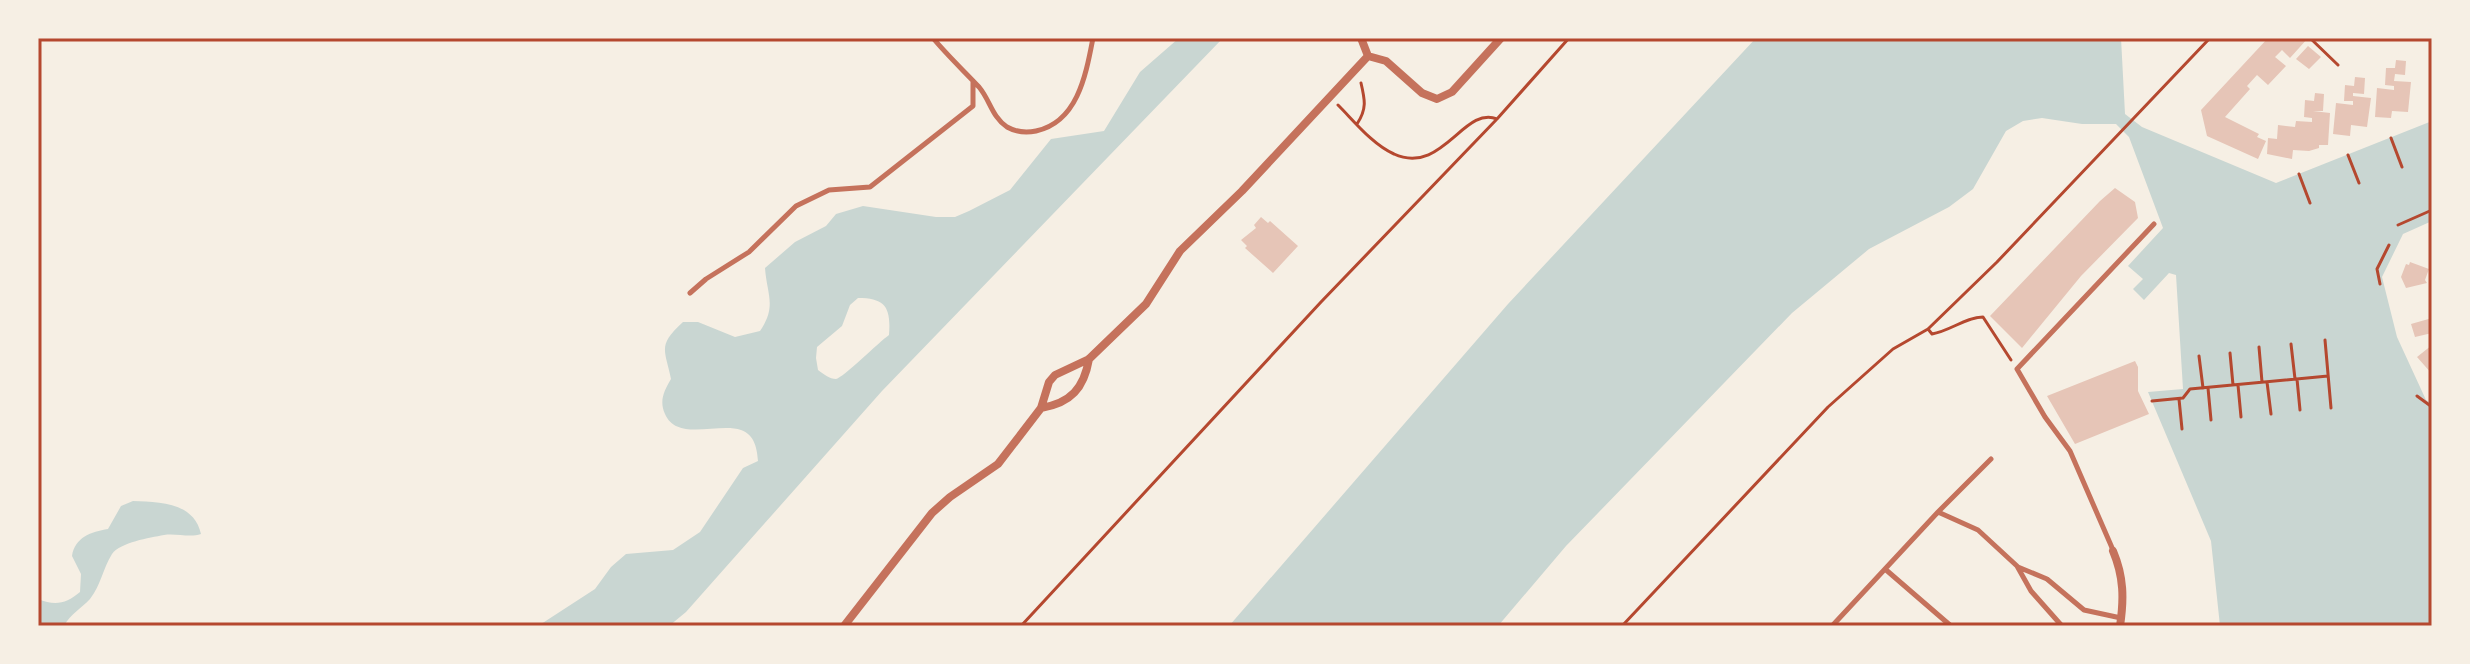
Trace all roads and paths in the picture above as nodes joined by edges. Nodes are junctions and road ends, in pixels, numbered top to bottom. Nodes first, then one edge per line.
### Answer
1 (933, 38) edge
2 (1093, 38) edge
3 (1361, 38) edge
4 (1501, 38) edge
5 (1569, 38) edge
6 (2210, 38) edge
7 (2310, 38) edge
8 (1368, 56) junction
9 (2338, 65) dead end
10 (1351, 74) junction
11 (973, 82) junction
12 (1329, 96) junction
13 (1497, 119) junction
14 (1357, 124) junction
15 (2391, 138) dead end
16 (2348, 155) dead end
17 (2402, 167) dead end
18 (2299, 174) dead end
19 (2359, 183) dead end
20 (2310, 203) dead end
21 (2432, 210) edge
22 (2154, 224) dead end
23 (2398, 225) dead end
24 (2389, 245) dead end
25 (2380, 284) dead end
26 (690, 293) dead end
27 (1928, 329) junction
28 (2325, 340) dead end
29 (2291, 344) dead end
30 (2259, 347) dead end
31 (2230, 353) dead end
32 (2199, 356) dead end
33 (1089, 359) junction
34 (2017, 369) junction
35 (2328, 376) junction
36 (2296, 379) junction
37 (2265, 382) junction
38 (2235, 385) junction
39 (2206, 388) junction
40 (2417, 396) dead end
41 (2179, 399) junction
42 (2152, 401) dead end
43 (2432, 407) edge
44 (1041, 408) junction
45 (2331, 408) dead end
46 (2300, 410) dead end
47 (2271, 414) dead end
48 (2241, 417) dead end
49 (2211, 420) dead end
50 (2182, 429) dead end
51 (1991, 459) dead end
52 (1938, 512) junction
53 (2113, 551) joint
54 (2017, 566) junction
55 (1885, 569) junction
56 (2121, 622) edge
57 (844, 626) edge
58 (1021, 626) edge
59 (1622, 626) edge
60 (1832, 626) edge
61 (1951, 626) edge
62 (2062, 626) edge

1 - 11 lane
2 - 11 lane
3 - 8 street
4 - 8 street
5 - 13 path
6 - 27 path
7 - 9 path
8 - 10 street
10 - 12 street
10 - 14 path
11 - 26 lane
12 - 14 path
12 - 33 street
13 - 14 path
13 - 58 path
15 - 17 path
16 - 19 path
18 - 20 path
21 - 23 path
22 - 34 lane
24 - 25 path
27 - 34 path
27 - 59 path
28 - 35 path
29 - 36 path
30 - 37 path
31 - 38 path
32 - 39 path
33 - 44 street
33 - 44 street
34 - 53 lane
35 - 36 path
35 - 45 path
36 - 37 path
36 - 46 path
37 - 38 path
37 - 47 path
38 - 39 path
38 - 48 path
39 - 41 path
39 - 49 path
40 - 43 path
41 - 42 path
41 - 50 path
44 - 57 street
51 - 52 lane
52 - 54 lane
52 - 55 lane
53 - 56 street
54 - 56 lane
54 - 62 lane
55 - 60 lane
55 - 61 lane

